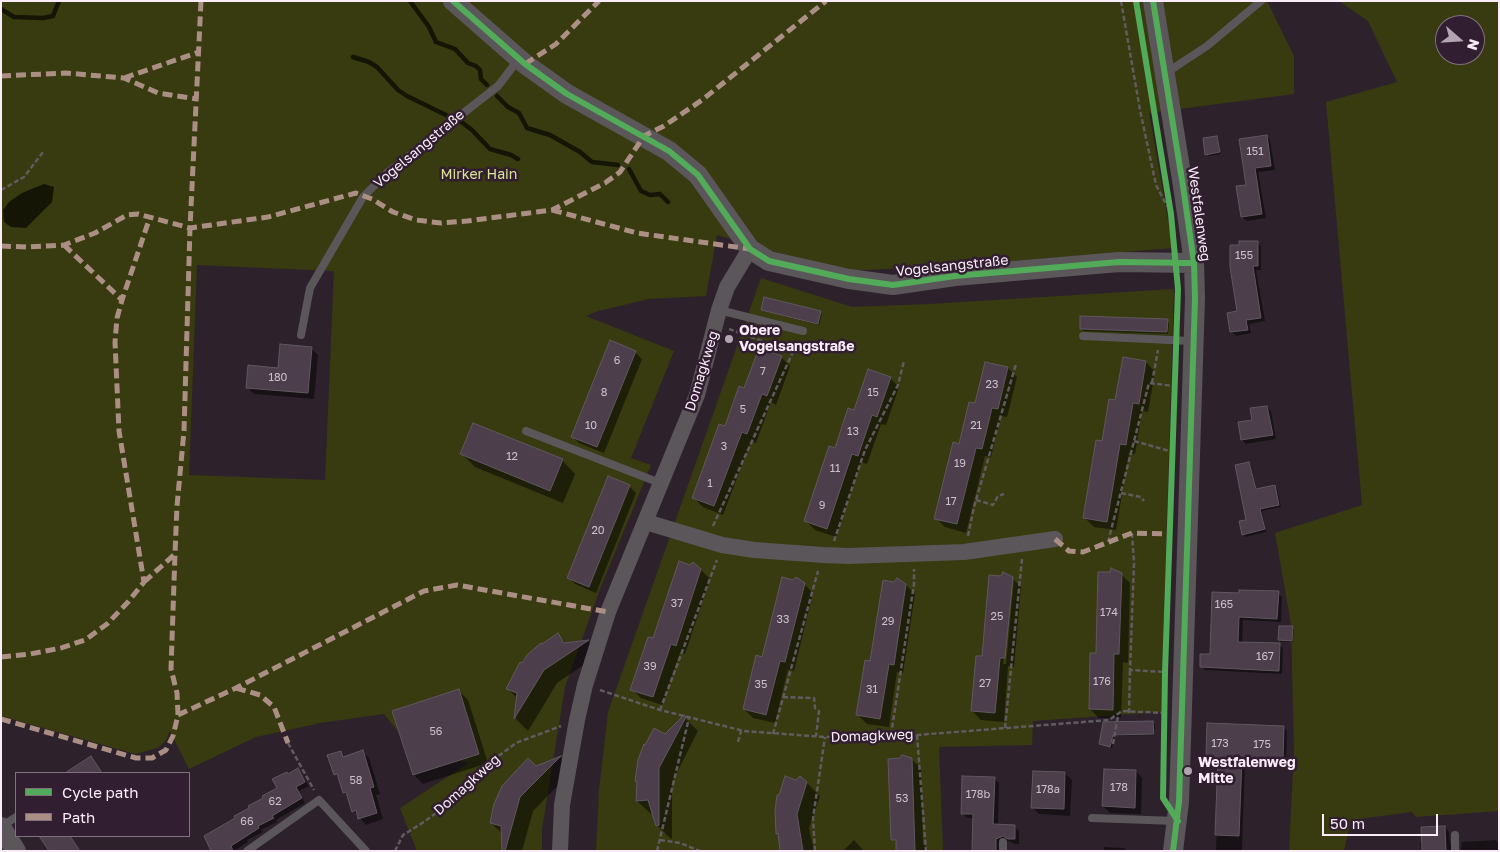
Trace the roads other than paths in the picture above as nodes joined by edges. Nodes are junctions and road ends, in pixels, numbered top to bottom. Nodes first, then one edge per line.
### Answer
1 (453, 1) edge
2 (1153, 1) edge
3 (1261, 1) edge
4 (519, 58) junction
5 (1164, 74) junction
6 (750, 249) junction
7 (1194, 263) junction
8 (718, 318) junction
9 (803, 331) road end
10 (301, 335) dead end
11 (1084, 336) dead end
12 (1194, 341) junction
13 (526, 431) dead end
14 (660, 484) junction
15 (646, 522) junction
16 (1055, 539) dead end
17 (15, 818) edge
18 (1092, 818) dead end
19 (1178, 821) junction
20 (1, 827) edge
21 (1455, 835) dead end
22 (1003, 842) dead end
23 (16, 851) edge
24 (247, 851) edge
25 (366, 851) edge
26 (560, 851) edge
27 (1003, 851) edge
28 (1173, 851) edge
29 (1455, 851) edge

1 - 4 street, Vogelsangstraße
2 - 5 street, Westfalenweg
3 - 5 lane
4 - 6 street, Vogelsangstraße
4 - 10 lane, Vogelsangstraße
5 - 7 street, Westfalenweg
6 - 7 street, Vogelsangstraße
6 - 8 street, Domagkweg
7 - 12 street, Westfalenweg
8 - 9 lane
8 - 14 street, Domagkweg
11 - 12 lane
12 - 19 street, Westfalenweg
13 - 14 lane
14 - 15 street, Domagkweg
15 - 16 street
15 - 26 street, Domagkweg
17 - 20 lane
18 - 19 lane
19 - 28 street, Westfalenweg
20 - 23 street
21 - 29 lane
22 - 27 lane
24 - 25 lane

